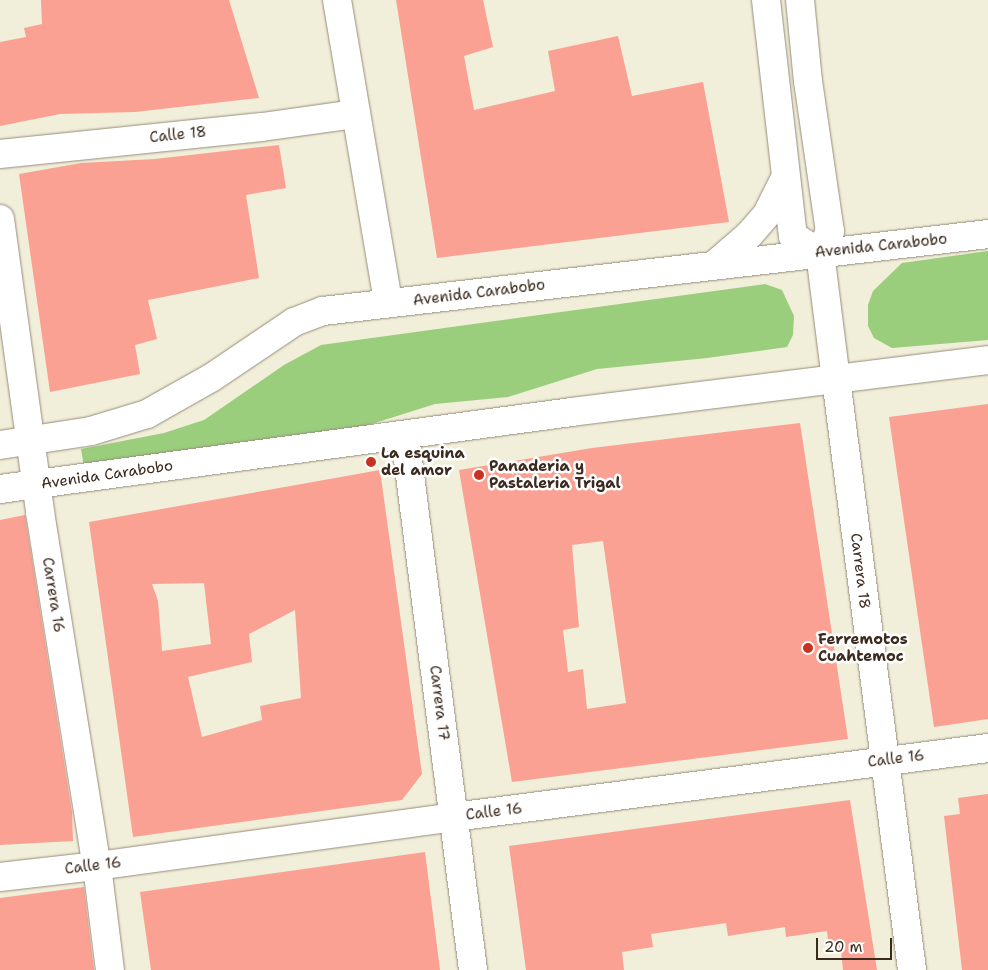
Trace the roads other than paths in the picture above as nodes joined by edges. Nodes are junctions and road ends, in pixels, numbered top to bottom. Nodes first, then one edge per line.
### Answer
1 (337, 0) edge
2 (766, 0) edge
3 (800, 0) edge
4 (356, 114) junction
5 (0, 154) edge
6 (785, 178) junction
7 (0, 219) edge
8 (988, 234) edge
9 (820, 253) junction
10 (713, 266) junction
11 (388, 303) junction
12 (988, 360) edge
13 (836, 379) junction
14 (405, 436) junction
15 (31, 439) junction
16 (0, 444) edge
17 (37, 485) junction
18 (0, 490) edge
19 (988, 748) edge
20 (886, 760) junction
21 (454, 817) junction
22 (98, 866) junction
23 (0, 877) edge
24 (110, 970) edge
25 (474, 970) edge
26 (912, 970) edge

1 - 4 street
2 - 6 street
3 - 9 street
4 - 5 street, Calle 18
4 - 11 street
6 - 9 street
6 - 10 street
7 - 15 street, Carrera 16
8 - 9 street, Avenida Carabobo
9 - 10 street, Avenida Carabobo
9 - 13 street, Carrera 18
10 - 11 street, Avenida Carabobo
11 - 15 street, Avenida Carabobo
12 - 13 street, Avenida Carabobo
13 - 14 street, Avenida Carabobo
13 - 20 street, Carrera 18
14 - 17 street, Avenida Carabobo
14 - 21 street, Carrera 17
15 - 16 street, Avenida Carabobo
15 - 17 street, Carrera 16
17 - 18 street, Avenida Carabobo
17 - 22 street, Carrera 16
19 - 20 street, Calle 16
20 - 21 street, Calle 16
20 - 26 street, Carrera 18
21 - 22 street, Calle 16
21 - 25 street, Carrera 17
22 - 23 street, Calle 16
22 - 24 street, Carrera 16

